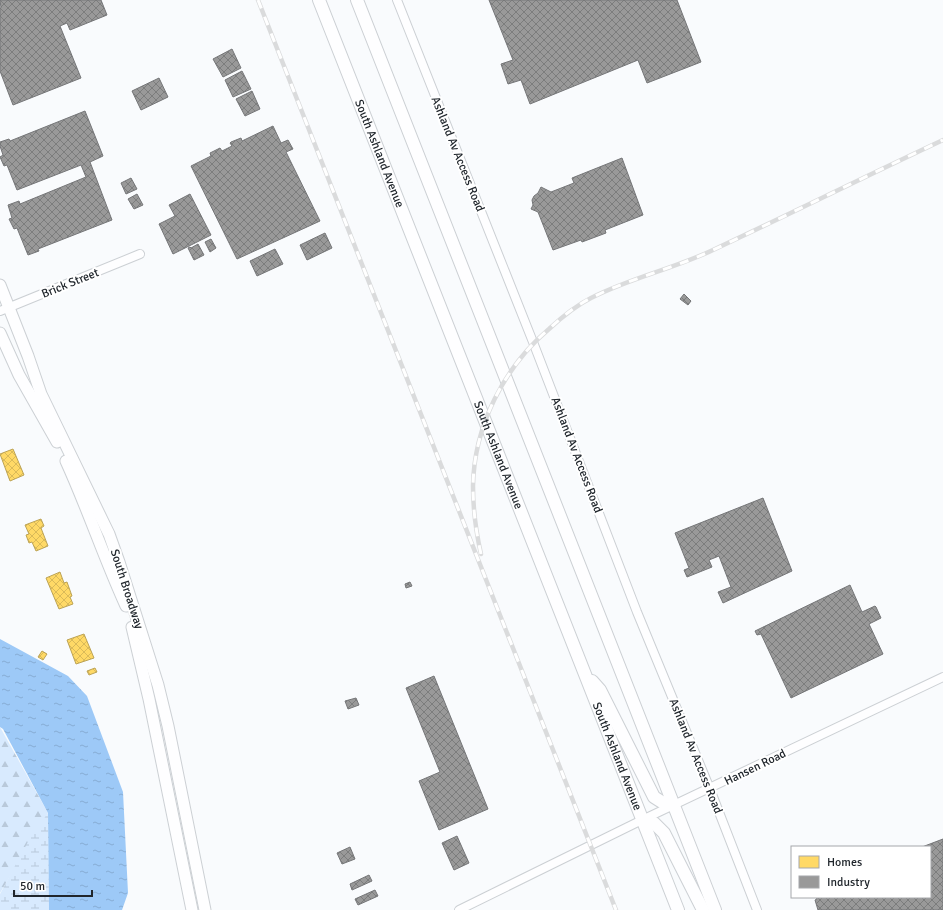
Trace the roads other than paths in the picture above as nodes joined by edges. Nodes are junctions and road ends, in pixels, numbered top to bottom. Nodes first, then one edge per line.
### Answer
1 (319, 0) edge
2 (357, 0) edge
3 (398, 0) edge
4 (140, 254) dead end
5 (0, 285) edge
6 (5, 309) edge
7 (0, 333) edge
8 (583, 670) junction
9 (943, 678) edge
10 (710, 789) junction
11 (674, 805) junction
12 (642, 820) junction
13 (192, 910) edge
14 (205, 910) edge
15 (458, 910) edge
16 (678, 910) edge
17 (703, 910) edge
18 (715, 910) edge
19 (757, 910) edge

1 - 8 main road, South Ashland Avenue
2 - 11 main road
3 - 10 street, Ashland Av Access Road
4 - 6 street, Brick Street
5 - 6 street, South Broadway
6 - 14 street, South Broadway
7 - 13 street, South Broadway
8 - 11 main road
8 - 12 main road, South Ashland Avenue
9 - 10 street, Hansen Road
10 - 11 street, Hansen Road
10 - 19 street, Ashland Av Access Road
11 - 12 street, Hansen Road
11 - 18 main road
12 - 15 street, Hansen Road
12 - 16 main road, South Ashland Avenue
12 - 17 main road

